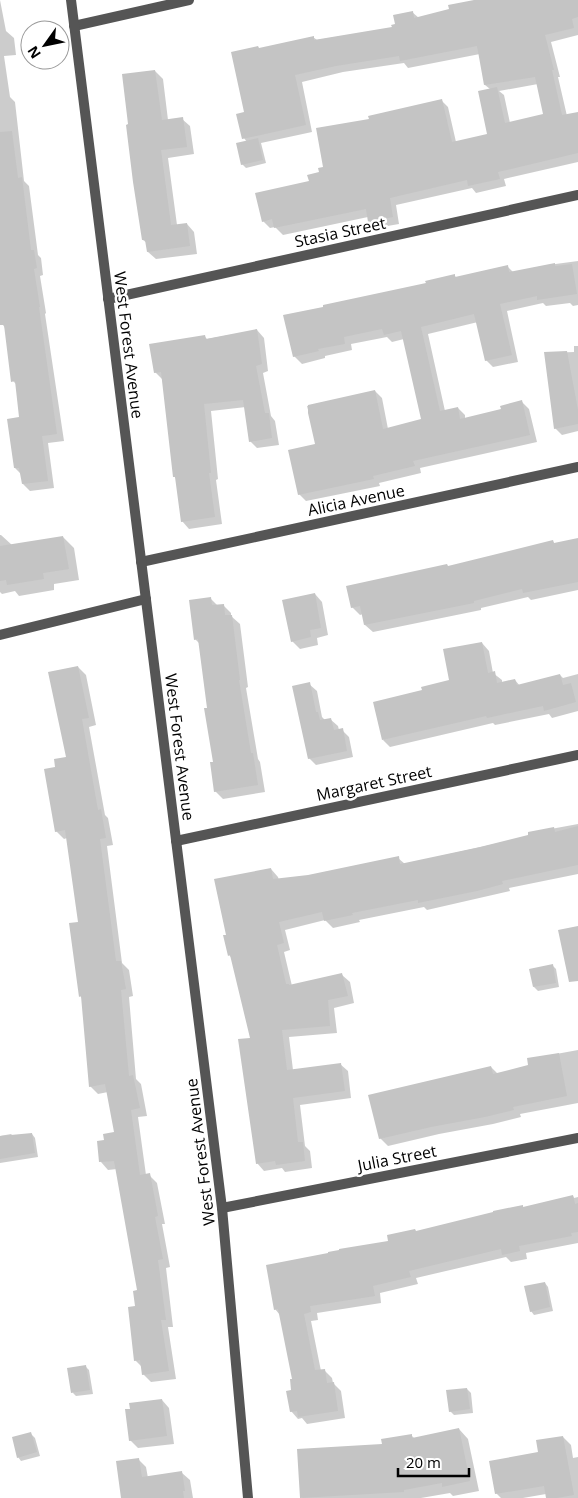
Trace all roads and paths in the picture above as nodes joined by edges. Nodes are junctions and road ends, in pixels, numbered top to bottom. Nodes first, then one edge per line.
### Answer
1 (71, 0) edge
2 (189, 0) edge
3 (74, 26) junction
4 (578, 195) edge
5 (108, 299) junction
6 (578, 466) edge
7 (141, 562) junction
8 (146, 599) junction
9 (0, 635) edge
10 (578, 755) edge
11 (176, 841) junction
12 (578, 1138) edge
13 (222, 1208) junction
14 (248, 1498) edge

1 - 3 street, West Forest Avenue
2 - 3 street
3 - 5 street, West Forest Avenue
4 - 5 street, Stasia Street
5 - 7 street, West Forest Avenue
6 - 7 street, Alicia Avenue
7 - 8 street, West Forest Avenue
8 - 9 street
8 - 11 street, West Forest Avenue
10 - 11 street, Margaret Street
11 - 13 street, West Forest Avenue
12 - 13 street, Julia Street
13 - 14 street, West Forest Avenue

